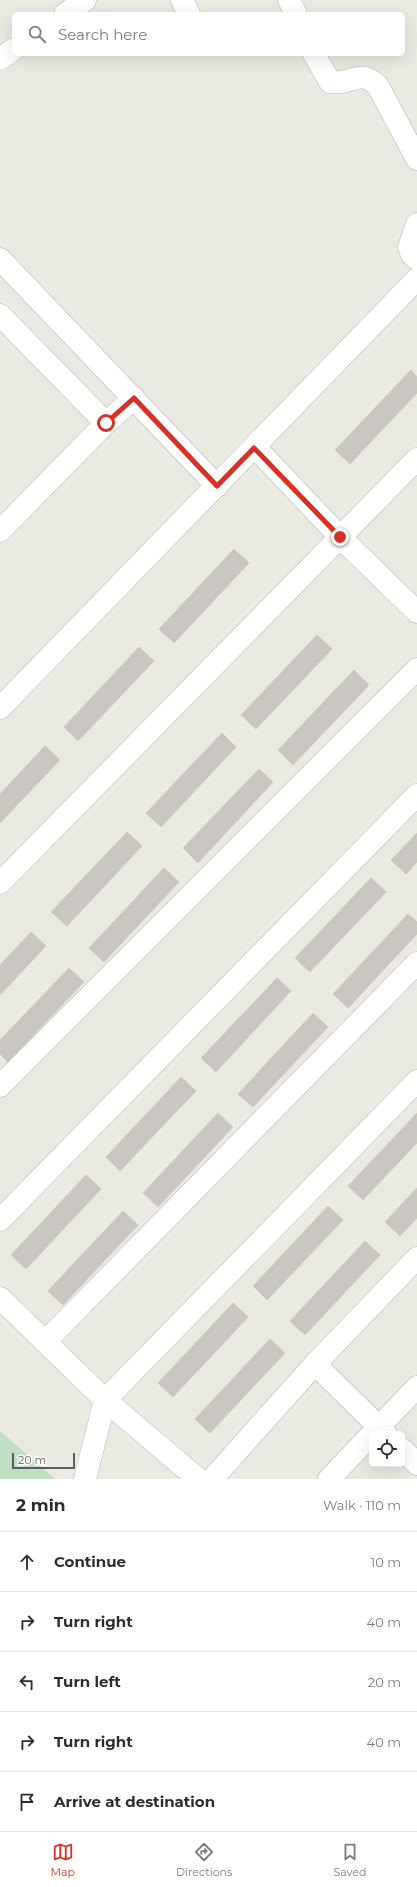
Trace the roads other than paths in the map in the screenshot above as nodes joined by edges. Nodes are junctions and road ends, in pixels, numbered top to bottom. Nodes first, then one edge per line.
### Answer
1 (85, 0) edge
2 (182, 0) edge
3 (289, 0) edge
4 (68, 12) edge
5 (189, 12) edge
6 (295, 12) edge
7 (12, 50) edge
8 (315, 56) edge
9 (0, 59) edge
10 (417, 159) edge
11 (417, 224) edge
12 (0, 259) edge
13 (417, 260) edge
14 (417, 279) edge
15 (0, 316) edge
16 (134, 398) junction
17 (106, 423) junction
18 (254, 448) junction
19 (417, 459) edge
20 (217, 486) junction
21 (4, 519) edge
22 (340, 537) junction
23 (417, 612) edge
24 (417, 670) edge
25 (0, 708) edge
26 (417, 795) edge
27 (0, 883) edge
28 (417, 963) edge
29 (417, 1082) edge
30 (0, 1086) edge
31 (0, 1220) edge
32 (417, 1258) edge
33 (0, 1298) edge
34 (45, 1342) junction
35 (315, 1364) junction
36 (417, 1387) edge
37 (105, 1400) junction
38 (376, 1431) edge
39 (378, 1431) edge
40 (369, 1440) edge
41 (405, 1453) edge
42 (417, 1464) edge
43 (85, 1479) edge
44 (198, 1479) edge
45 (212, 1479) edge
46 (330, 1479) edge

1 - 4 street
2 - 5 street
3 - 6 street
7 - 9 street
8 - 10 street
11 - 13 street
12 - 16 street
14 - 18 street
15 - 17 street
16 - 17 street
16 - 20 street
17 - 21 street
18 - 20 street
18 - 22 street
19 - 22 street
20 - 25 street
22 - 23 street
22 - 27 street
24 - 30 street
26 - 31 street
28 - 34 street
29 - 37 street
32 - 35 street
33 - 34 street
34 - 37 street
35 - 38 street
35 - 45 street
36 - 39 street
37 - 43 street
37 - 44 street
40 - 46 street
41 - 42 street

